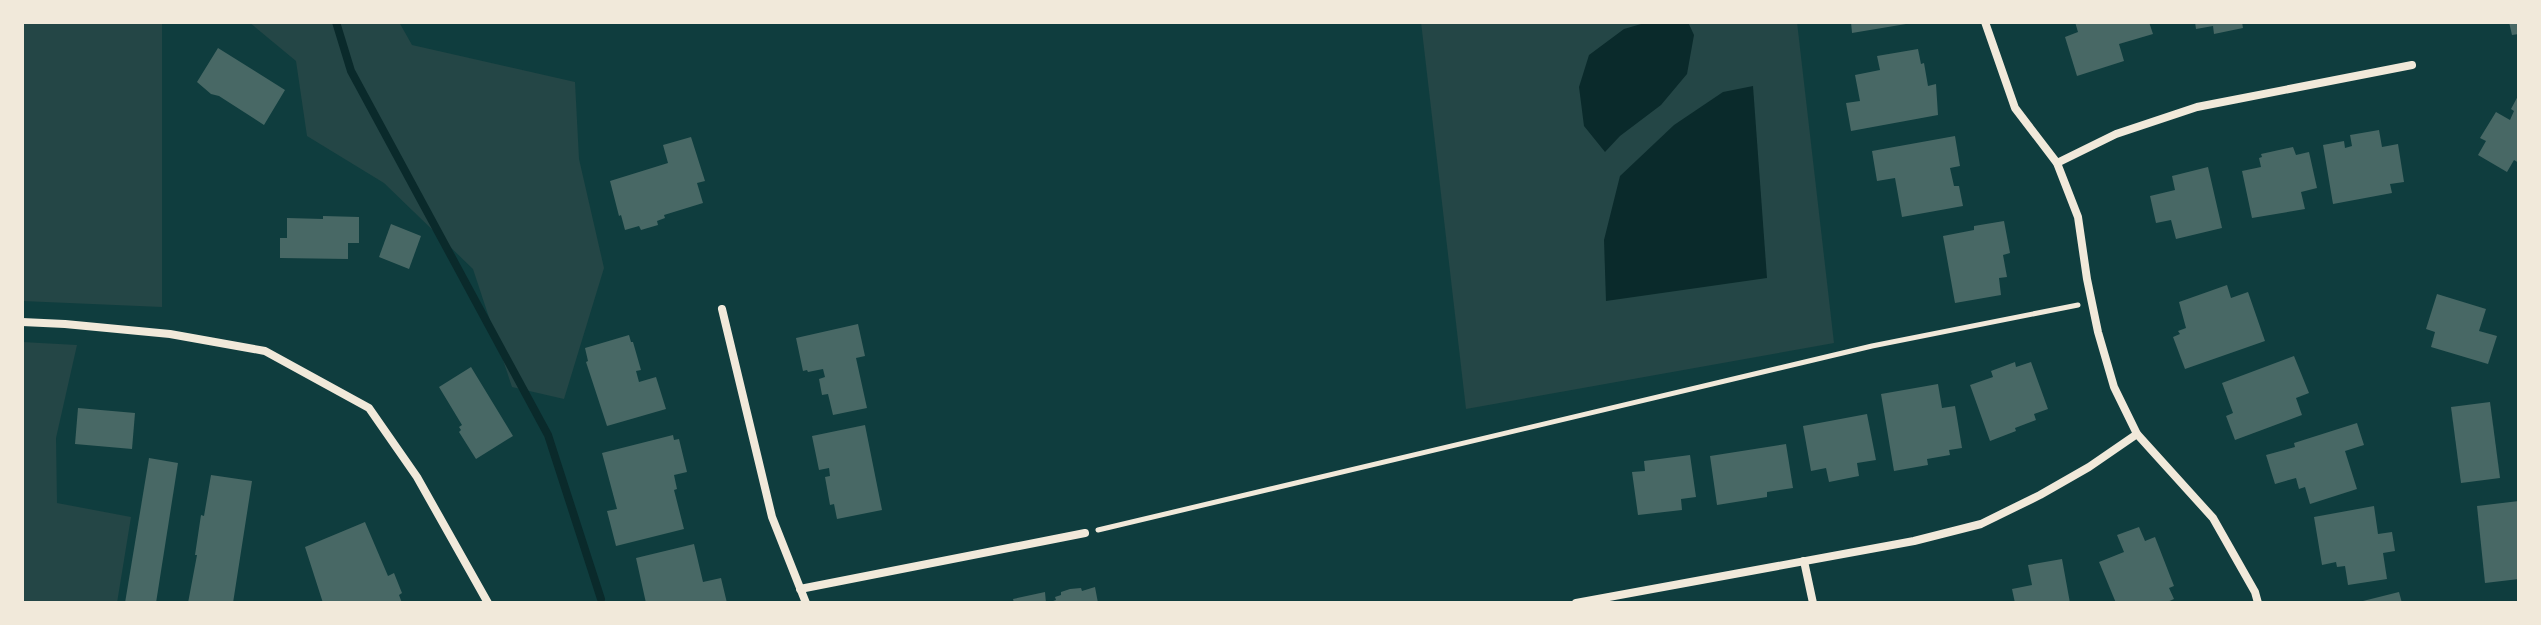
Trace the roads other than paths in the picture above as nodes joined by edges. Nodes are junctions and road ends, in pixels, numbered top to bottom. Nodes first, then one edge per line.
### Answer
1 (1985, 22) edge
2 (2412, 65) dead end
3 (2057, 163) junction
4 (722, 309) dead end
5 (22, 322) edge
6 (2137, 434) junction
7 (1085, 533) road end
8 (1804, 561) junction
9 (800, 589) junction
10 (488, 603) edge
11 (806, 603) edge
12 (1576, 603) edge
13 (1813, 603) edge
14 (2258, 603) edge

1 - 3 street
2 - 3 street
3 - 6 street
4 - 9 street
5 - 10 street
6 - 8 street
6 - 14 street
7 - 9 street
8 - 12 street
8 - 13 street
9 - 11 street

